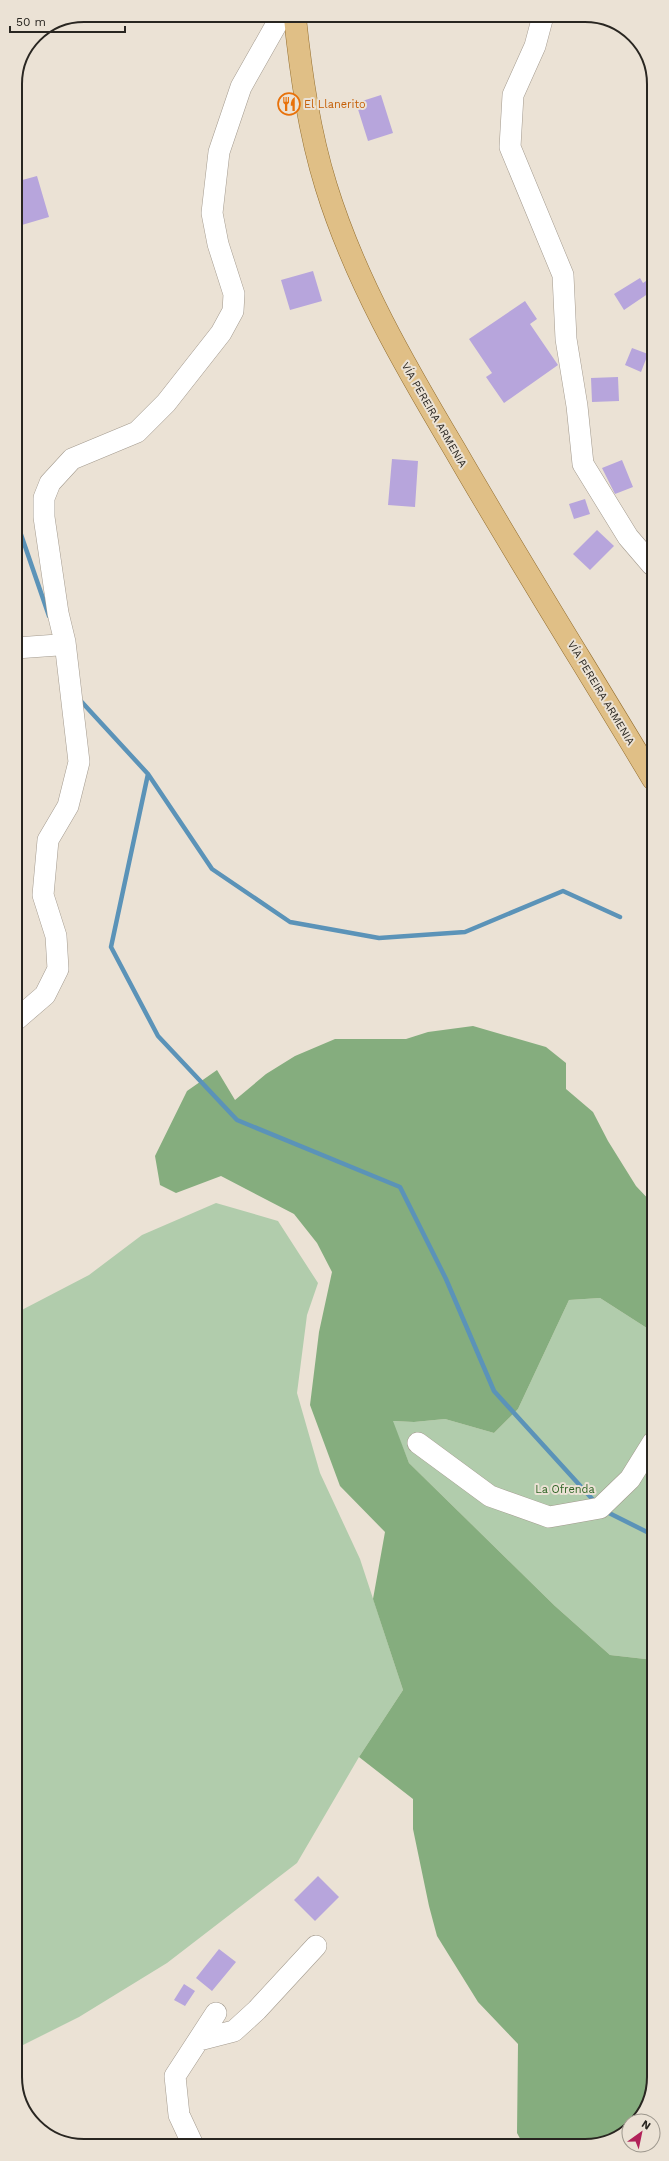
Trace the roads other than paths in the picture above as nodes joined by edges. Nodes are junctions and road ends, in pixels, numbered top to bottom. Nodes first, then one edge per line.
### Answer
1 (278, 22) edge
2 (296, 22) edge
3 (541, 22) edge
4 (647, 559) edge
5 (65, 642) junction
6 (22, 648) edge
7 (647, 771) edge
8 (22, 1015) edge
9 (418, 1443) dead end
10 (647, 1452) edge
11 (316, 1946) dead end
12 (216, 2013) dead end
13 (199, 2040) junction
14 (190, 2139) edge

1 - 5 street
2 - 7 main road, VÍA PEREIRA ARMENIA
3 - 4 street
5 - 6 street
5 - 8 street
9 - 10 street
11 - 13 street
12 - 13 street
13 - 14 street

